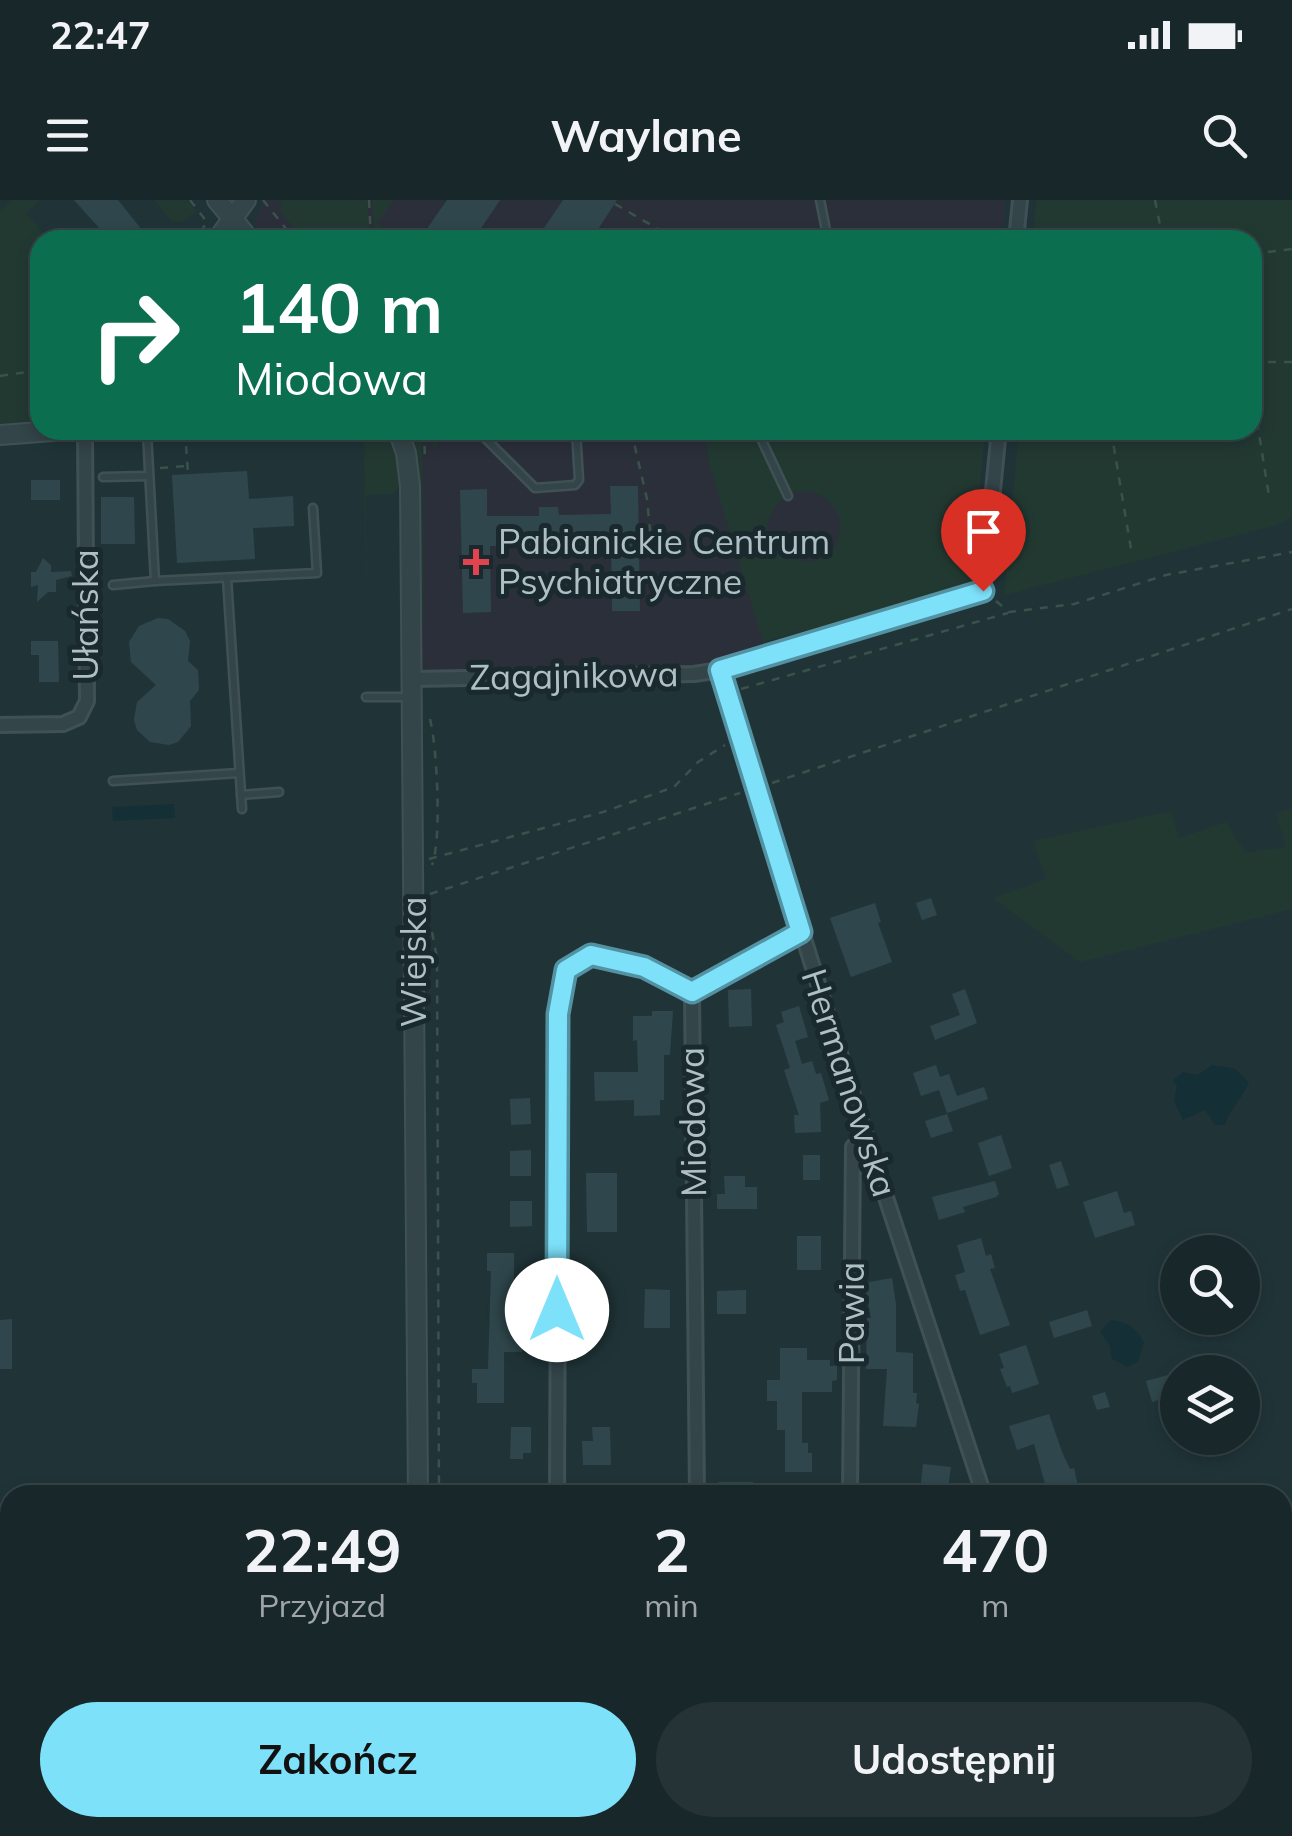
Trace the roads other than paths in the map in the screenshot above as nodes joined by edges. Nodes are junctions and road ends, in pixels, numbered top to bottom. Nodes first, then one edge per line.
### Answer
1 (217, 200) edge
2 (246, 200) edge
3 (820, 200) edge
4 (1020, 200) edge
5 (232, 218) junction
6 (224, 230) edge
7 (242, 230) edge
8 (826, 230) edge
9 (1017, 230) edge
10 (30, 433) edge
11 (0, 435) edge
12 (85, 440) edge
13 (147, 440) edge
14 (400, 440) edge
15 (487, 440) edge
16 (577, 440) edge
17 (763, 440) edge
18 (997, 440) edge
19 (149, 472) junction
20 (103, 477) dead end
21 (788, 496) dead end
22 (314, 508) dead end
23 (227, 578) junction
24 (154, 581) junction
25 (114, 586) dead end
26 (720, 670) junction
27 (412, 688) junction
28 (366, 697) dead end
29 (0, 725) edge
30 (240, 773) junction
31 (113, 781) dead end
32 (279, 792) dead end
33 (241, 795) junction
34 (242, 809) dead end
35 (801, 932) junction
36 (692, 992) junction
37 (866, 1137) junction
38 (418, 1485) edge
39 (556, 1485) edge
40 (697, 1485) edge
41 (850, 1485) edge
42 (981, 1485) edge

1 - 5 street
2 - 5 street
3 - 8 lane
4 - 9 street
5 - 6 street
5 - 7 street
10 - 11 street
12 - 29 street, Ułańska
13 - 19 lane
14 - 27 street, Wiejska
15 - 16 lane
17 - 21 lane
18 - 26 street, Zagajnikowa
19 - 20 lane
19 - 24 lane
22 - 23 lane
23 - 24 lane
23 - 30 lane
24 - 25 lane
26 - 27 street, Zagajnikowa
26 - 35 street, Hermanowska
27 - 28 lane
27 - 38 street, Wiejska
30 - 31 lane
30 - 33 lane
32 - 33 lane
33 - 34 lane
35 - 36 street
35 - 37 street, Hermanowska
36 - 39 street
36 - 40 street, Miodowa
37 - 41 street, Pawia
37 - 42 street, Hermanowska

